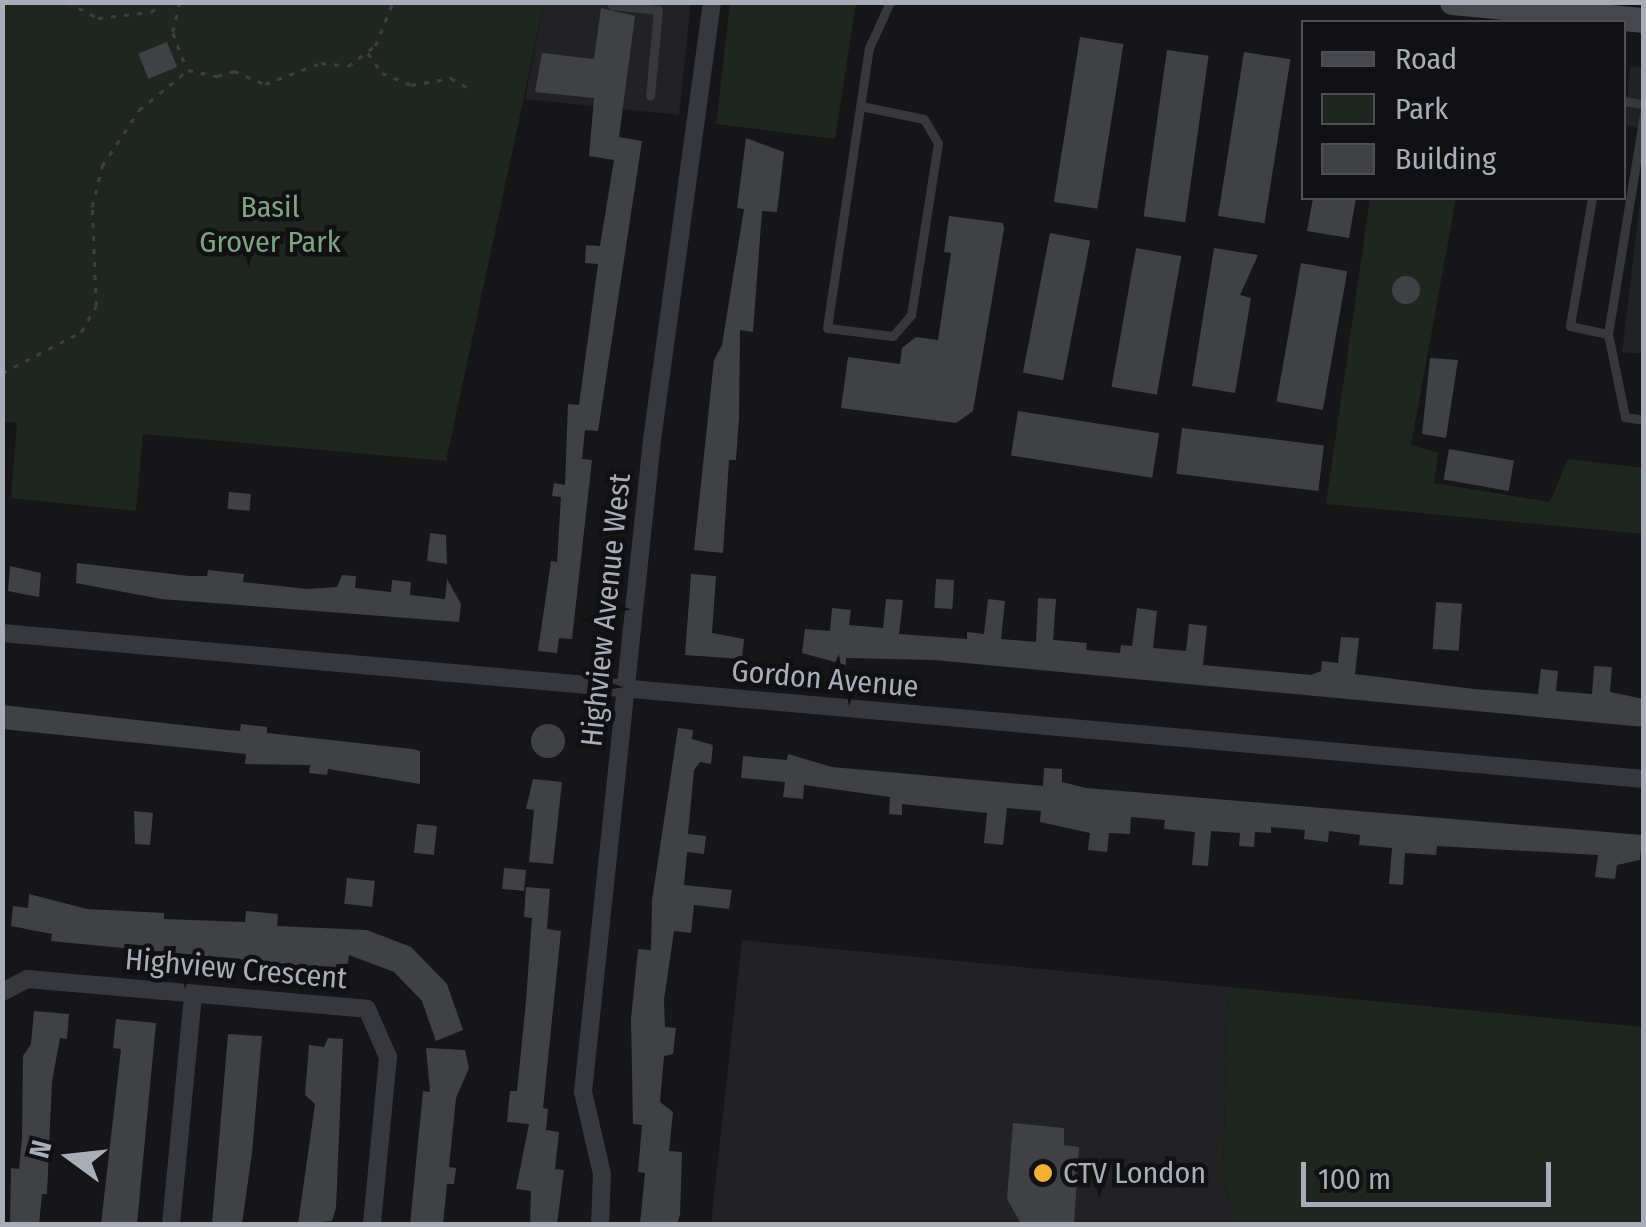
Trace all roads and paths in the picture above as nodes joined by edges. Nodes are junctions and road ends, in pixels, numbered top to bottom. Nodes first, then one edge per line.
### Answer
1 (67, 2) edge
2 (163, 2) edge
3 (180, 2) edge
4 (393, 2) edge
5 (712, 2) edge
6 (890, 2) edge
7 (1452, 2) edge
8 (612, 5) edge
9 (1510, 5) edge
10 (1644, 20) edge
11 (367, 52) junction
12 (188, 70) junction
13 (468, 88) dead end
14 (650, 96) dead end
15 (860, 106) junction
16 (1644, 116) edge
17 (1592, 200) edge
18 (1608, 334) junction
19 (2, 373) edge
20 (1644, 420) edge
21 (2, 633) edge
22 (624, 689) junction
23 (1644, 779) edge
24 (2, 992) edge
25 (193, 994) junction
26 (171, 1224) edge
27 (372, 1224) edge
28 (600, 1224) edge

1 - 2 path
3 - 12 path
4 - 11 path
5 - 22 street, Highview Avenue West
6 - 15 lane
7 - 9 main road
8 - 14 lane
9 - 10 main road
11 - 12 path
11 - 13 path
12 - 19 path
15 - 15 lane
16 - 18 lane
17 - 18 lane
18 - 20 lane
21 - 22 street, Gordon Avenue
22 - 23 street, Gordon Avenue
22 - 28 street, Highview Avenue West
24 - 25 street, Highview Crescent
25 - 26 street
25 - 27 street, Highview Crescent

